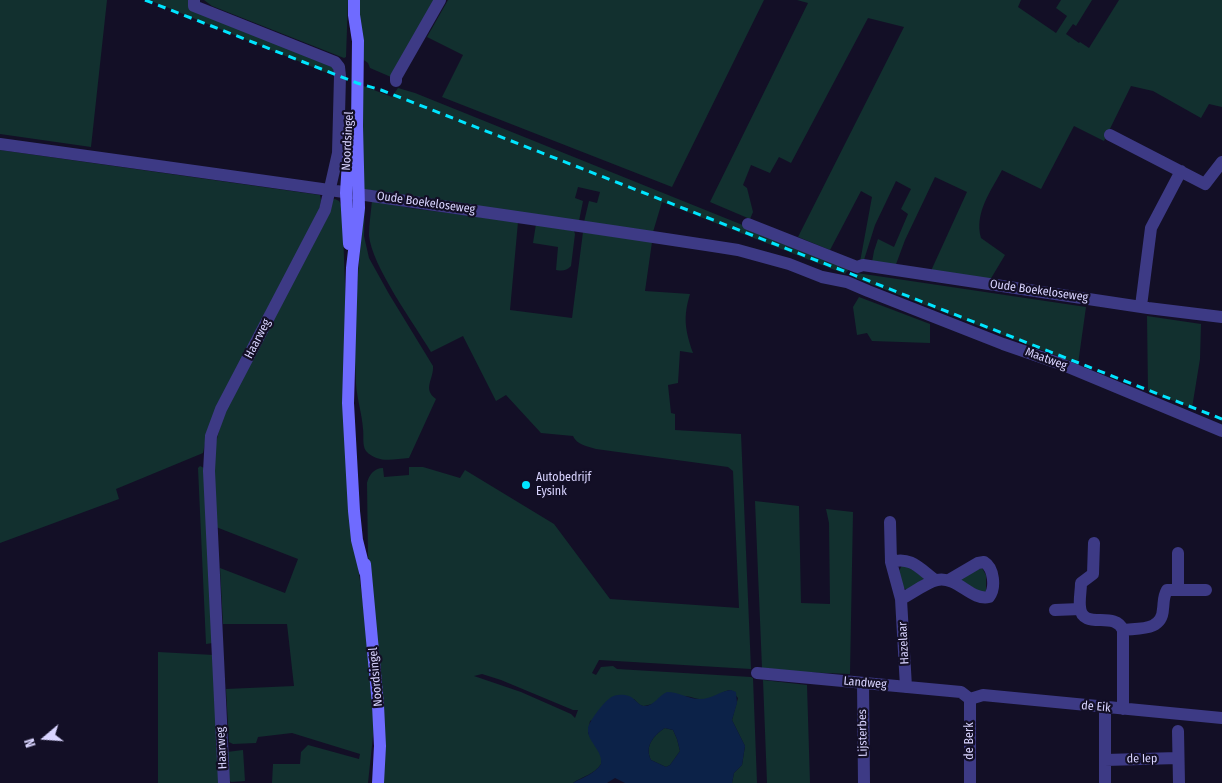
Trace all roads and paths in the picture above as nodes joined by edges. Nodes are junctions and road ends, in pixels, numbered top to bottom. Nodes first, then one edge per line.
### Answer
1 (194, 0) edge
2 (354, 0) edge
3 (440, 0) edge
4 (396, 81) dead end
5 (1110, 135) dead end
6 (0, 144) edge
7 (1222, 162) edge
8 (1181, 172) junction
9 (331, 191) junction
10 (352, 194) junction
11 (748, 224) dead end
12 (857, 267) junction
13 (847, 282) junction
14 (868, 291) joint
15 (1141, 306) junction
16 (1222, 317) edge
17 (1222, 431) edge
18 (890, 522) dead end
19 (1094, 544) dead end
20 (1178, 553) dead end
21 (891, 562) junction
22 (935, 580) junction
23 (949, 580) dead end
24 (1178, 590) junction
25 (1206, 590) dead end
26 (901, 600) junction
27 (1080, 609) junction
28 (1055, 610) dead end
29 (1123, 630) junction
30 (757, 673) dead end
31 (863, 683) junction
32 (906, 687) junction
33 (970, 699) junction
34 (1105, 708) junction
35 (1124, 709) junction
36 (1222, 718) edge
37 (1178, 730) dead end
38 (1178, 758) junction
39 (1105, 760) junction
40 (224, 783) edge
41 (378, 783) edge
42 (864, 783) edge
43 (970, 783) edge
44 (1105, 783) edge
45 (1179, 783) edge

1 - 9 street, Haarweg
2 - 10 main road, Noordsingel
3 - 4 street
5 - 8 street
6 - 9 street, Oude Boekeloseweg
7 - 8 street
8 - 15 street
9 - 10 street, Oude Boekeloseweg
9 - 40 street, Haarweg
10 - 13 street, Oude Boekeloseweg
10 - 41 main road, Noordsingel
11 - 12 street, Oude Boekeloseweg
12 - 13 street
12 - 15 street, Oude Boekeloseweg
13 - 14 street, Oude Boekeloseweg
14 - 17 street, Maatweg
15 - 16 street, Oude Boekeloseweg
18 - 21 street, Hazelaar
19 - 27 street
20 - 24 street
21 - 22 street
21 - 26 street, Hazelaar
22 - 23 street
22 - 26 street
24 - 25 street
24 - 29 street
26 - 32 street, Hazelaar
27 - 28 street
27 - 29 street
29 - 35 street
30 - 31 street, Landweg
31 - 32 street, Landweg
31 - 42 street, Lijsterbes
32 - 33 street, Landweg
33 - 34 street, de Eik
33 - 43 street, de Berk
34 - 35 street, de Eik
34 - 39 street
35 - 36 street, de Eik
37 - 38 street
38 - 39 street, de Iep
38 - 45 street
39 - 44 street

